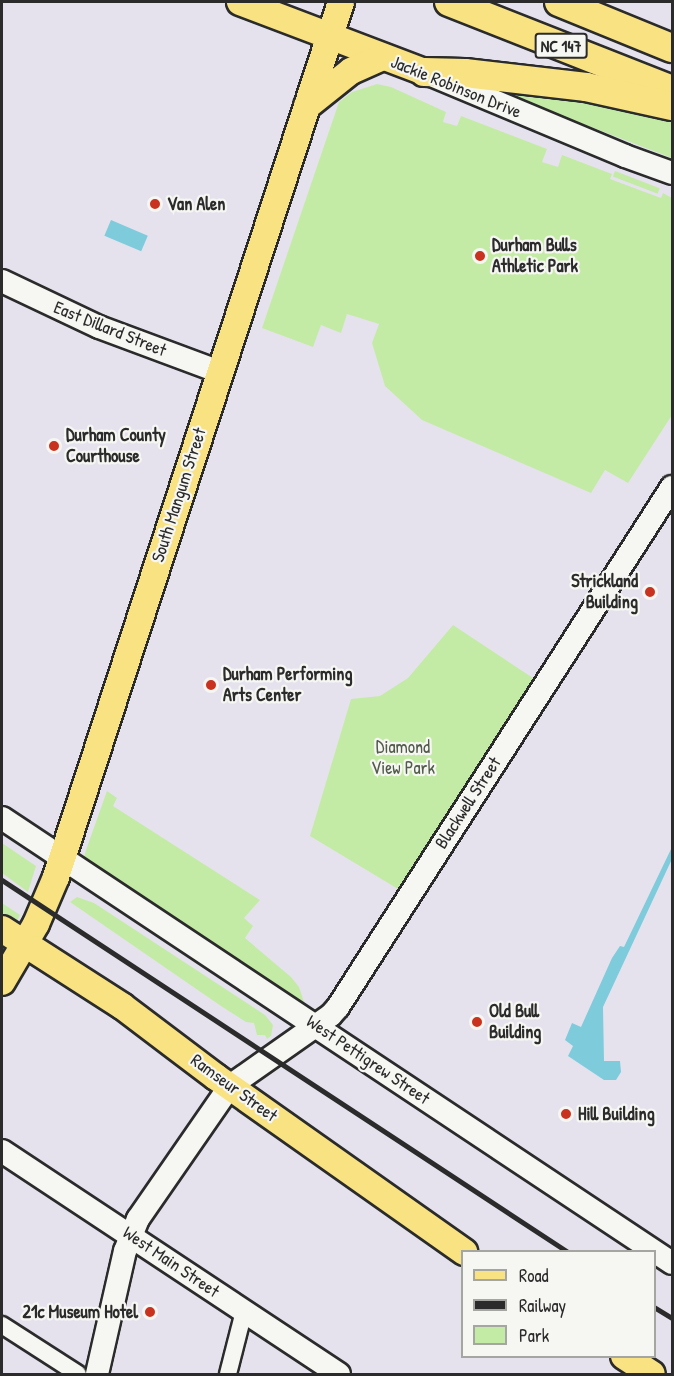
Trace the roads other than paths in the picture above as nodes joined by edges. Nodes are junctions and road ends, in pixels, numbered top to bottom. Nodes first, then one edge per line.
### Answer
1 (240, 2) edge
2 (449, 2) edge
3 (559, 2) edge
4 (341, 4) edge
5 (330, 37) junction
6 (672, 48) edge
7 (383, 57) junction
8 (424, 72) junction
9 (672, 90) edge
10 (307, 106) junction
11 (672, 106) edge
12 (672, 173) edge
13 (2, 281) edge
14 (220, 372) junction
15 (672, 487) edge
16 (2, 818) edge
17 (62, 859) junction
18 (2, 929) edge
19 (25, 943) junction
20 (2, 982) edge
21 (315, 1026) junction
22 (230, 1086) junction
23 (2, 1151) edge
24 (130, 1235) junction
25 (464, 1250) edge
26 (652, 1250) edge
27 (656, 1252) edge
28 (672, 1263) edge
29 (244, 1311) junction
30 (2, 1325) edge
31 (627, 1358) edge
32 (78, 1374) edge
33 (97, 1374) edge
34 (228, 1374) edge
35 (339, 1374) edge
36 (652, 1374) edge

1 - 5 main road, Jackie Robinson Drive
2 - 9 highway, NC 147
3 - 6 highway, NC 147
4 - 5 main road, South Mangum Street
5 - 7 main road, Jackie Robinson Drive
5 - 10 main road, South Mangum Street
7 - 8 main road, Jackie Robinson Drive
7 - 10 main road
8 - 11 highway
8 - 12 street, Jackie Robinson Drive
10 - 14 main road, South Mangum Street
13 - 14 street, East Dillard Street
14 - 17 main road, South Mangum Street
15 - 21 street, Blackwell Street
16 - 17 street, West Pettigrew Street
17 - 19 main road, South Mangum Street
17 - 21 street, West Pettigrew Street
18 - 19 main road, Ramseur Street
19 - 20 main road, South Mangum Street
19 - 22 main road, Ramseur Street
21 - 22 street, Blackwell Street
21 - 26 street, West Pettigrew Street
22 - 24 street
22 - 25 main road, Ramseur Street
23 - 24 street, West Main Street
24 - 29 street, West Main Street
24 - 33 street
27 - 28 street, West Pettigrew Street
29 - 34 street
29 - 35 street, West Main Street
30 - 32 street
31 - 36 main road

